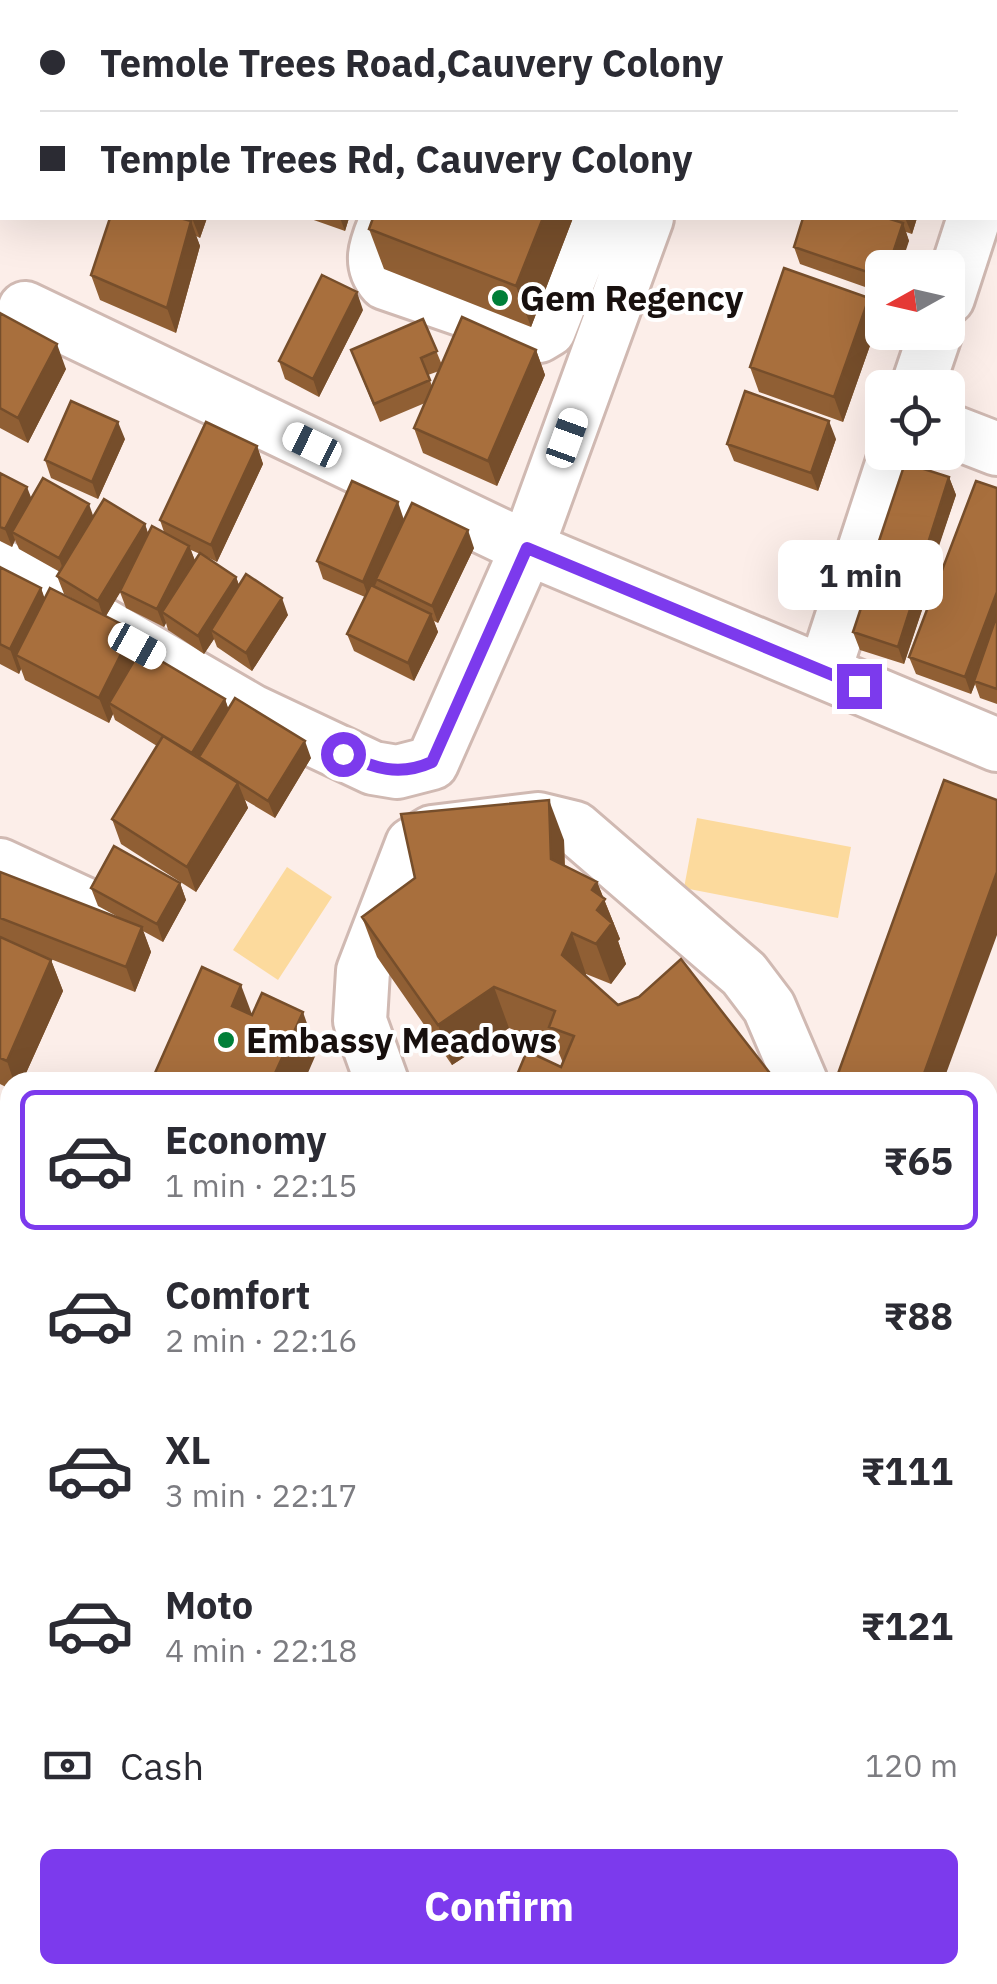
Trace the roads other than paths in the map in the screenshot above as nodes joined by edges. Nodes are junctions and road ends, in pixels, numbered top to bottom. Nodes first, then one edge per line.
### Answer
1 (386, 220) edge
2 (592, 220) edge
3 (646, 220) edge
4 (973, 220) edge
5 (964, 250) edge
6 (26, 308) dead end
7 (965, 436) edge
8 (997, 448) edge
9 (890, 470) edge
10 (527, 548) junction
11 (0, 564) edge
12 (824, 672) junction
13 (997, 744) edge
14 (0, 865) edge
15 (91, 907) edge
16 (378, 1072) edge
17 (797, 1072) edge

1 - 2 street
3 - 10 street
4 - 5 street
6 - 10 street
7 - 8 street
9 - 12 street
10 - 11 street
10 - 12 street
12 - 13 street
14 - 15 street
16 - 17 street

